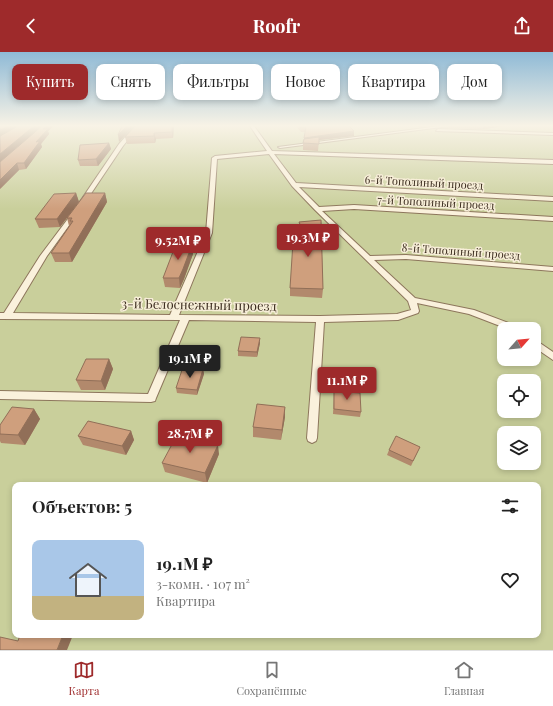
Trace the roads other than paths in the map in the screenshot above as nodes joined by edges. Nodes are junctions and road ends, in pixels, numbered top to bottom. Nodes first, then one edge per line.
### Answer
1 (115, 154) edge
2 (243, 154) edge
3 (273, 154) edge
4 (362, 154) edge
5 (553, 162) edge
6 (294, 185) junction
7 (553, 199) edge
8 (317, 209) junction
9 (553, 219) edge
10 (368, 258) junction
11 (553, 269) edge
12 (412, 300) junction
13 (3, 316) edge
14 (174, 316) junction
15 (186, 317) junction
16 (320, 319) junction
17 (497, 322) edge
18 (541, 348) edge
19 (553, 357) edge
20 (0, 395) edge
21 (312, 438) dead end

1 - 13 lane
2 - 14 lane
3 - 6 lane
4 - 5 lane
6 - 7 lane, 6-й Тополиный проезд
6 - 8 lane
8 - 9 lane, 7-й Тополиный проезд
8 - 10 lane
10 - 11 lane, 8-й Тополиный проезд
10 - 12 lane
12 - 16 lane, 3-й Белоснежный проезд
12 - 17 lane
13 - 14 lane, 3-й Белоснежный проезд
14 - 15 lane, 3-й Белоснежный проезд
15 - 16 lane, 3-й Белоснежный проезд
15 - 20 lane
16 - 21 lane
18 - 19 lane

